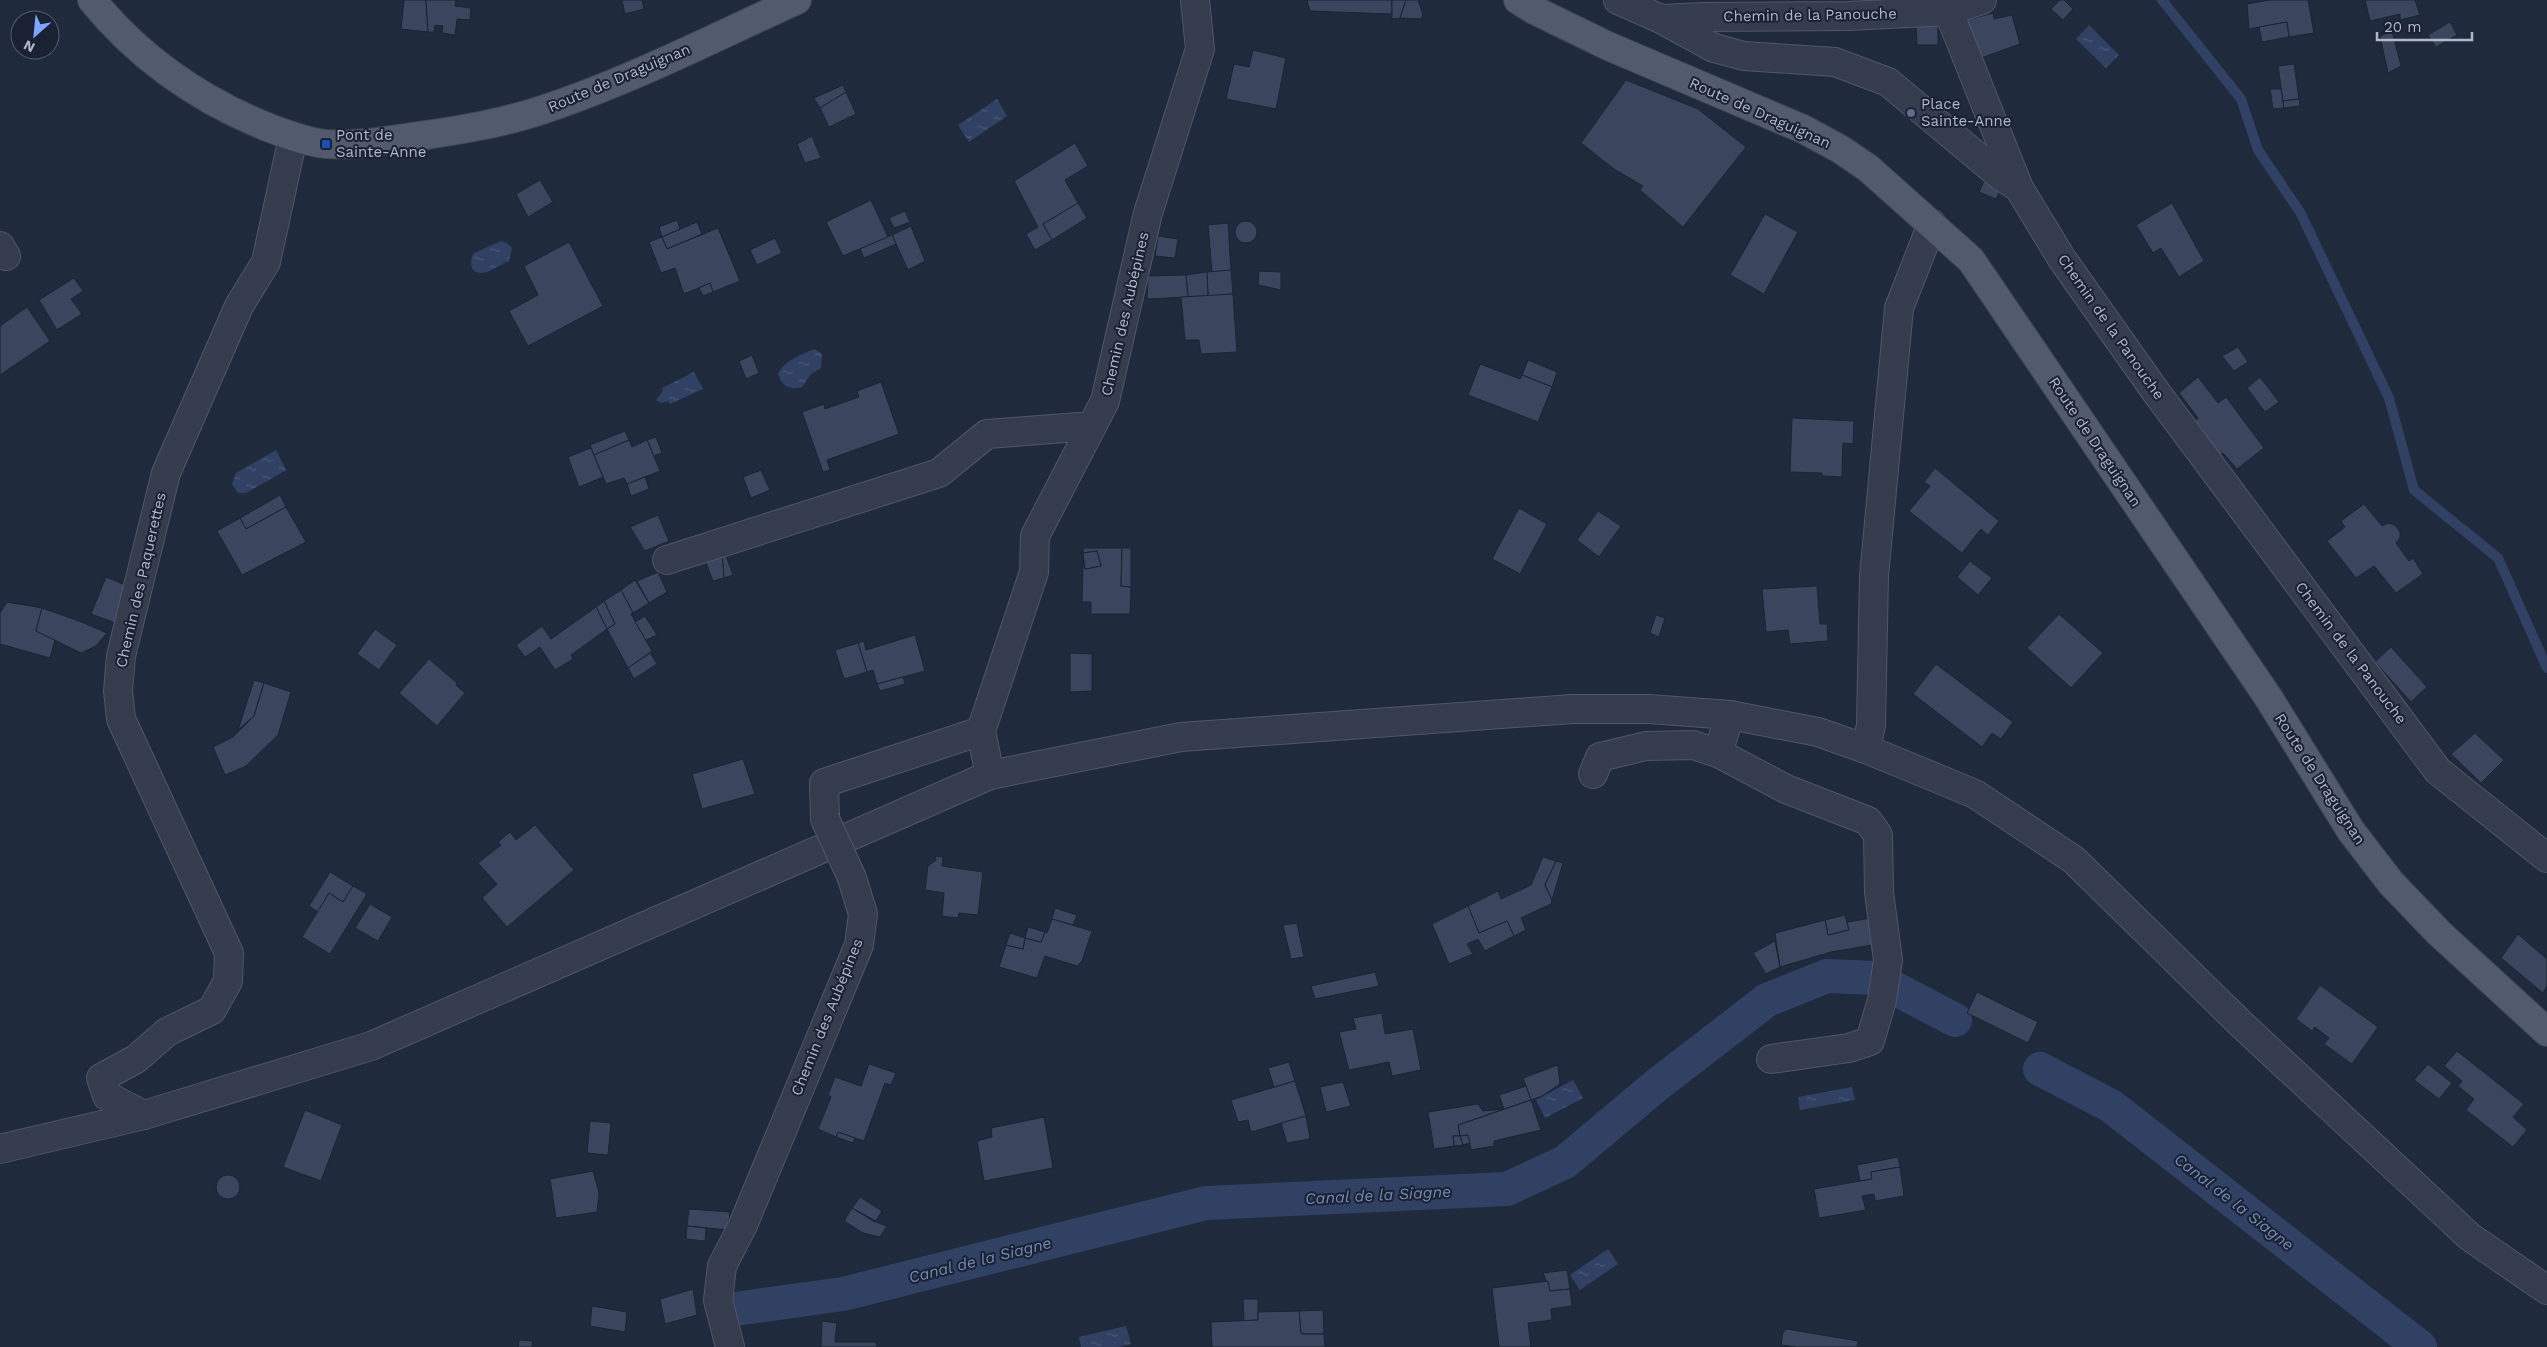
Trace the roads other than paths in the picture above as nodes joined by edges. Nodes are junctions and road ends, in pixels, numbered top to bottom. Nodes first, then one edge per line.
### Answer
1 (92, 0) edge
2 (796, 0) edge
3 (1195, 0) edge
4 (1518, 0) edge
5 (1618, 0) edge
6 (1982, 0) edge
7 (1946, 6) edge
8 (1661, 19) junction
9 (293, 137) junction
10 (2020, 188) junction
11 (1932, 224) junction
12 (1092, 426) junction
13 (667, 560) dead end
14 (1730, 715) junction
15 (981, 731) junction
16 (1866, 749) junction
17 (1718, 753) junction
18 (1594, 774) dead end
19 (990, 775) junction
20 (2547, 858) edge
21 (2547, 1032) edge
22 (1771, 1059) dead end
23 (144, 1115) junction
24 (0, 1149) edge
25 (2547, 1290) edge
26 (730, 1347) edge

1 - 9 main road, Route de Draguignan
2 - 9 main road, Route de Draguignan
3 - 12 street, Chemin des Aubépines
4 - 11 main road, Route de Draguignan
5 - 8 street, Chemin de la Panouche
6 - 7 street
7 - 8 street, Chemin de la Panouche
7 - 10 street, Chemin de la Panouche
8 - 10 street
9 - 23 street, Chemin des Paquerettes
10 - 20 street, Chemin de la Panouche
11 - 16 street
11 - 21 main road, Route de Draguignan
12 - 13 street
12 - 15 street, Chemin des Aubépines
14 - 16 street
14 - 17 street
14 - 19 street
15 - 19 street, Chemin des Aubépines
15 - 26 street, Chemin des Aubépines, bridge
16 - 25 street
17 - 18 street
17 - 22 street
19 - 23 street
23 - 24 street

